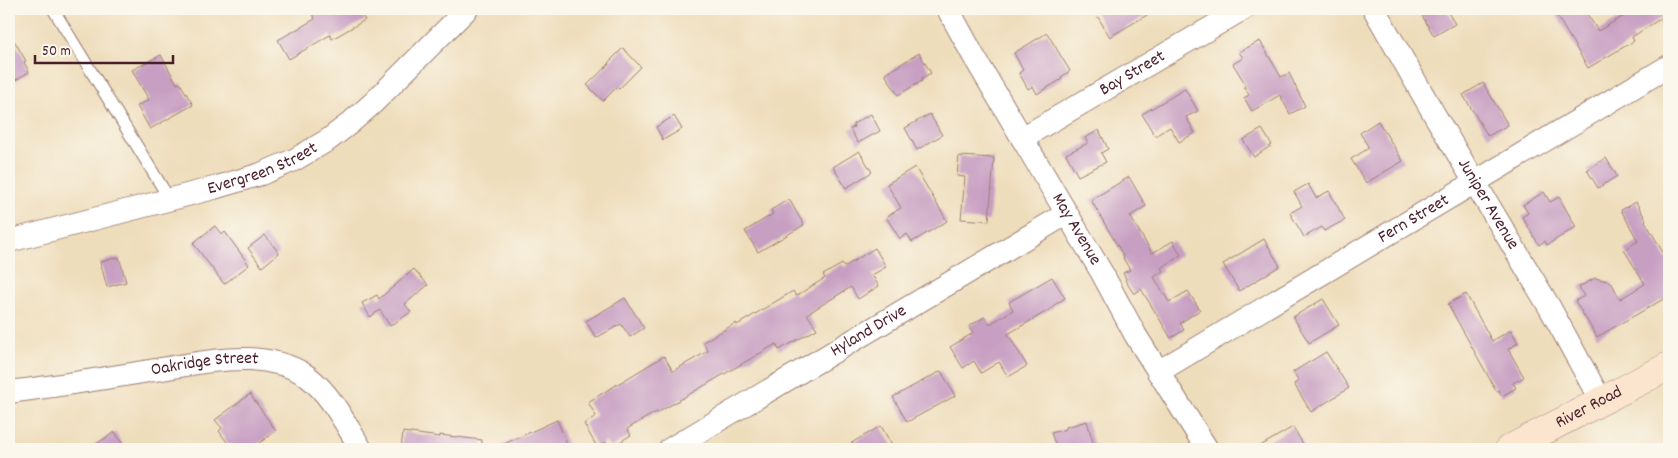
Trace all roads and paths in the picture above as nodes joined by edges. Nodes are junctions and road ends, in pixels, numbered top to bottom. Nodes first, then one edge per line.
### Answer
1 (53, 9) edge
2 (467, 9) edge
3 (948, 9) edge
4 (1243, 9) edge
5 (1374, 9) edge
6 (1669, 66) edge
7 (1022, 138) junction
8 (1475, 184) junction
9 (170, 200) junction
10 (1066, 214) junction
11 (9, 241) edge
12 (1669, 366) edge
13 (1158, 372) junction
14 (9, 392) edge
15 (1601, 401) junction
16 (361, 449) edge
17 (670, 449) edge
18 (1207, 449) edge
19 (1509, 449) edge

1 - 9 lane
2 - 9 street, Evergreen Street
3 - 7 street, May Avenue
4 - 7 street, Bay Street
5 - 8 street, Juniper Avenue
6 - 8 street, Fern Street
7 - 10 street, May Avenue
8 - 13 street, Fern Street
8 - 15 street, Juniper Avenue
9 - 11 street, Evergreen Street
10 - 13 street, May Avenue
10 - 17 street, Hyland Drive
12 - 15 street, River Road
13 - 18 street, May Avenue
14 - 16 street, Oakridge Street
15 - 19 street, River Road

